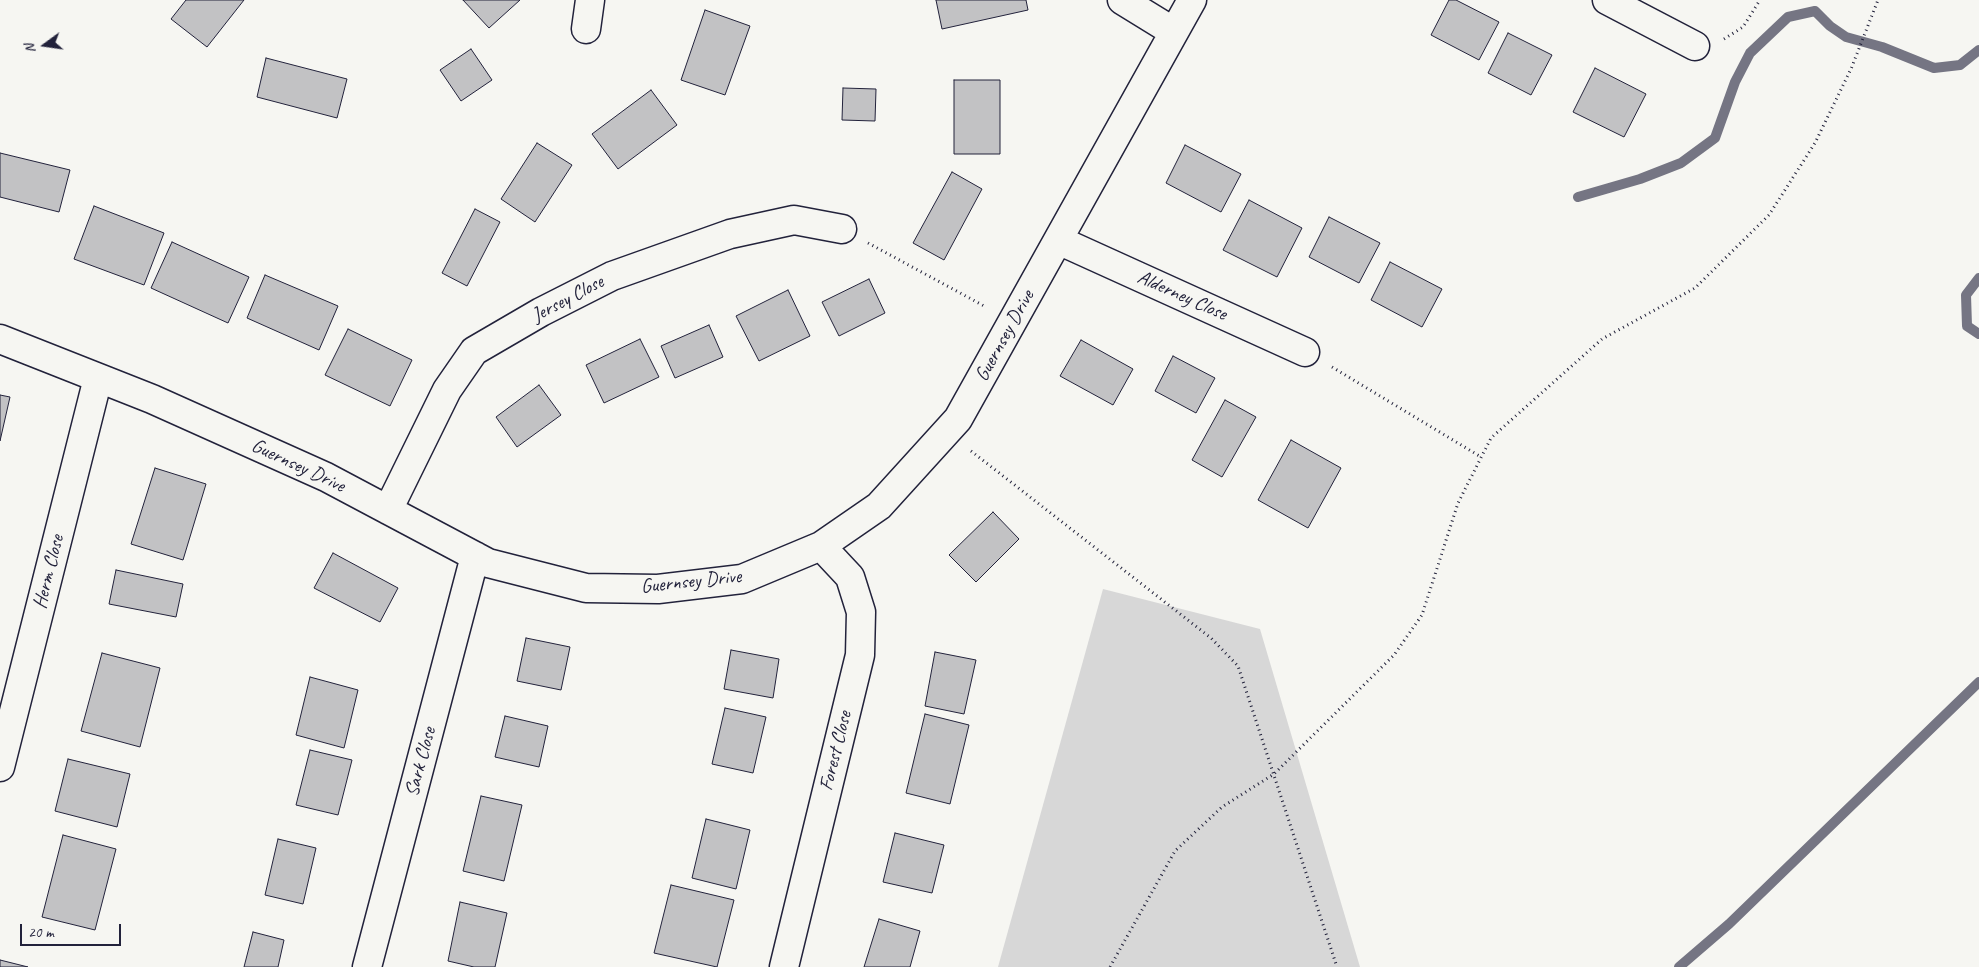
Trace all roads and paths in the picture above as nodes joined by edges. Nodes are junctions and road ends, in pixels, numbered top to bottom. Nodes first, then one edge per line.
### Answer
1 (590, 0) edge
2 (1122, 0) edge
3 (1192, 0) edge
4 (1607, 0) edge
5 (1760, 0) edge
6 (1878, 0) edge
7 (586, 29) dead end
8 (1174, 32) junction
9 (1695, 46) joint
10 (842, 229) joint
11 (1058, 240) junction
12 (1012, 322) junction
13 (0, 339) edge
14 (1305, 352) joint
15 (98, 378) junction
16 (947, 432) junction
17 (1482, 457) junction
18 (388, 510) junction
19 (821, 546) junction
20 (475, 556) junction
21 (0, 767) edge
22 (1274, 774) junction
23 (367, 967) edge
24 (784, 967) edge
25 (1110, 967) edge
26 (1337, 967) edge

1 - 7 street
2 - 8 street
3 - 8 street, Guernsey Drive
4 - 9 street
5 - 9 path
6 - 17 path
8 - 11 street, Guernsey Drive
10 - 12 path
10 - 18 street, Jersey Close
11 - 12 street, Guernsey Drive
11 - 14 street, Alderney Close
12 - 16 street, Guernsey Drive
13 - 15 street, Guernsey Drive
14 - 17 path
15 - 18 street, Guernsey Drive
15 - 21 street, Herm Close
16 - 19 street, Guernsey Drive
16 - 22 path
17 - 22 path
18 - 20 street, Guernsey Drive
19 - 20 street, Guernsey Drive
19 - 24 street, Forest Close
20 - 23 street, Sark Close
22 - 25 path
22 - 26 path

